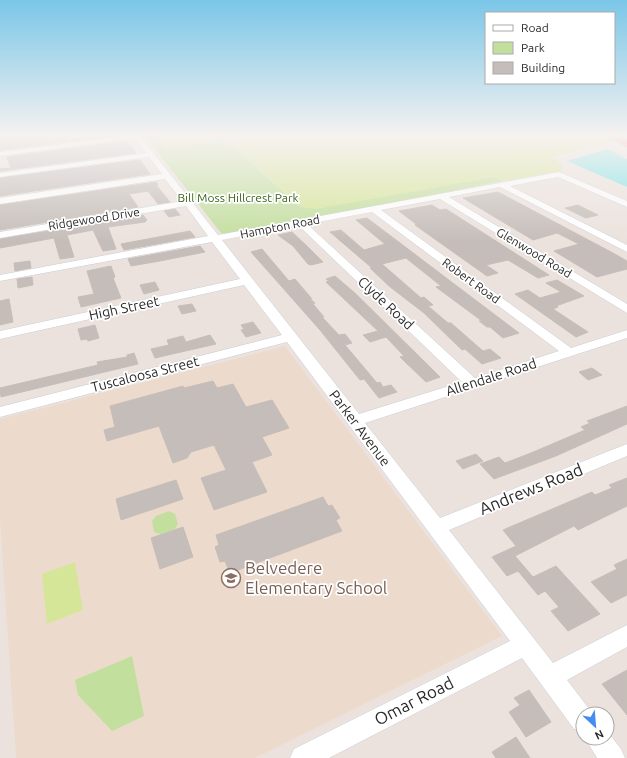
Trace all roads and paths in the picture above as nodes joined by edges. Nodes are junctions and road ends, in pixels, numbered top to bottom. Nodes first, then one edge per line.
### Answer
1 (27, 171) edge
2 (163, 171) edge
3 (0, 175) edge
4 (167, 176) junction
5 (502, 185) junction
6 (441, 196) junction
7 (0, 201) edge
8 (189, 203) junction
9 (627, 204) edge
10 (374, 209) junction
11 (301, 223) junction
12 (0, 235) edge
13 (216, 239) junction
14 (627, 249) edge
15 (0, 278) edge
16 (248, 281) junction
17 (627, 309) edge
18 (627, 334) edge
19 (0, 335) edge
20 (290, 337) junction
21 (568, 352) junction
22 (472, 383) junction
23 (0, 412) edge
24 (355, 421) junction
25 (627, 450) edge
26 (436, 527) junction
27 (627, 635) edge
28 (525, 645) junction
29 (550, 677) junction
30 (575, 710) edge
31 (603, 746) edge
32 (303, 758) edge
33 (612, 758) edge

1 - 3 street
2 - 4 street, Parker Avenue
4 - 7 street
4 - 8 street, Parker Avenue
5 - 6 street, Hampton Road
5 - 9 street, Hampton Road
5 - 14 street
6 - 10 street, Hampton Road
6 - 17 street, Glenwood Road
8 - 12 street, Ridgewood Drive
8 - 13 street, Parker Avenue
10 - 11 street, Hampton Road
10 - 21 street, Robert Road
11 - 13 street, Hampton Road
11 - 22 street, Clyde Road
13 - 15 street, Hampton Road
13 - 16 street, Parker Avenue
16 - 19 street, High Street
16 - 20 street, Parker Avenue
18 - 21 street, Allendale Road
20 - 23 street, Tuscaloosa Street
20 - 24 street, Parker Avenue
21 - 22 street, Allendale Road
22 - 24 street, Allendale Road
24 - 26 street, Parker Avenue
25 - 26 street, Andrews Road
26 - 28 street, Parker Avenue
27 - 29 street
28 - 29 street, Parker Avenue
28 - 32 street, Omar Road
29 - 30 street, Parker Avenue
31 - 33 street

